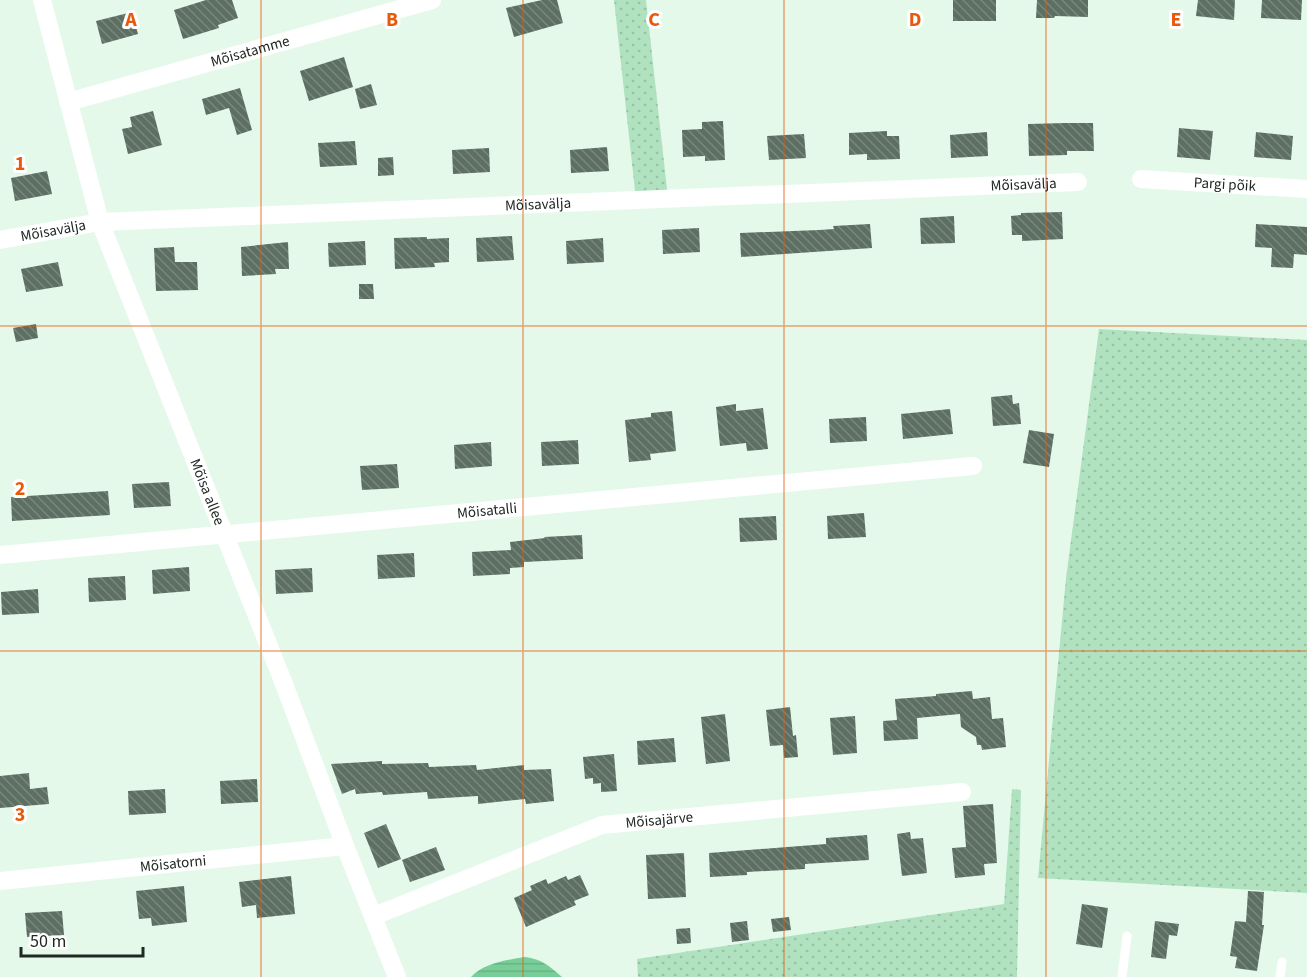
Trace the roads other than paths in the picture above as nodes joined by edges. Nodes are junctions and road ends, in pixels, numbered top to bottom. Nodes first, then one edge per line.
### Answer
1 (42, 0) edge
2 (432, 0) edge
3 (68, 102) junction
4 (1142, 179) dead end
5 (1078, 182) dead end
6 (1307, 189) edge
7 (100, 222) junction
8 (0, 240) edge
9 (973, 466) dead end
10 (223, 533) junction
11 (0, 555) edge
12 (962, 792) dead end
13 (345, 846) junction
14 (0, 881) edge
15 (374, 916) junction
16 (1127, 936) dead end
17 (1282, 962) dead end
18 (397, 977) edge
19 (1122, 977) edge
20 (1280, 977) edge

1 - 3 street, Mõisa allee
2 - 3 street, Mõisatamme
3 - 7 street, Mõisa allee
4 - 6 street, Pargi põik
5 - 7 street, Mõisavälja
7 - 8 street, Mõisavälja
7 - 10 street, Mõisa allee
9 - 10 street, Mõisatalli
10 - 11 street, Mõisatalli
10 - 13 street, Mõisa allee
12 - 15 street, Mõisajärve
13 - 14 street, Mõisatorni
13 - 15 street, Mõisa allee
15 - 18 street, Mõisa allee
16 - 19 lane
17 - 20 lane

